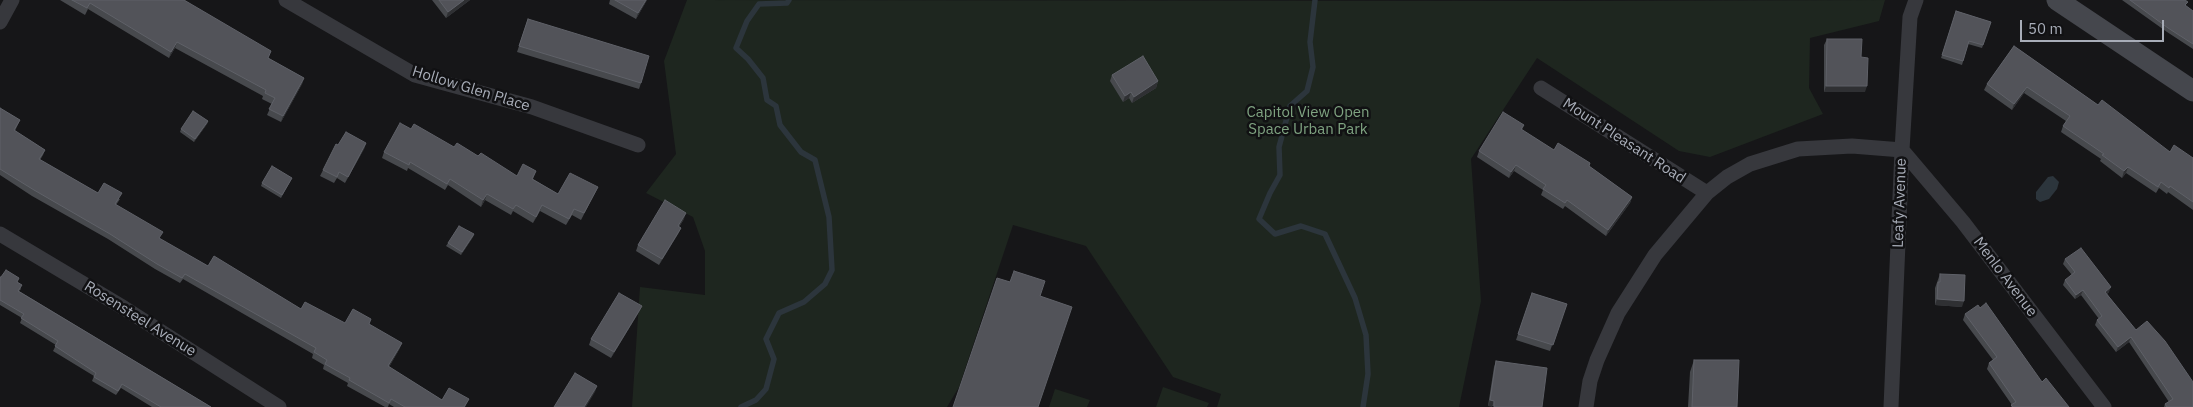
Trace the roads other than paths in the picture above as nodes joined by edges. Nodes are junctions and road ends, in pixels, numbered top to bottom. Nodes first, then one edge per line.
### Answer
1 (12, 0) edge
2 (286, 0) edge
3 (1916, 0) edge
4 (2057, 0) edge
5 (0, 22) edge
6 (1541, 88) dead end
7 (2193, 91) edge
8 (638, 145) dead end
9 (1902, 150) junction
10 (1707, 193) junction
11 (0, 234) edge
12 (279, 407) edge
13 (1586, 407) edge
14 (1891, 407) edge
15 (2104, 407) edge

1 - 5 street
2 - 8 street, Hollow Glen Place
3 - 9 street, Leafy Avenue
4 - 7 main road
6 - 10 street, Mount Pleasant Road
9 - 10 street
9 - 14 street, Leafy Avenue
9 - 15 street, Menlo Avenue
10 - 13 street
11 - 12 street, Rosensteel Avenue

